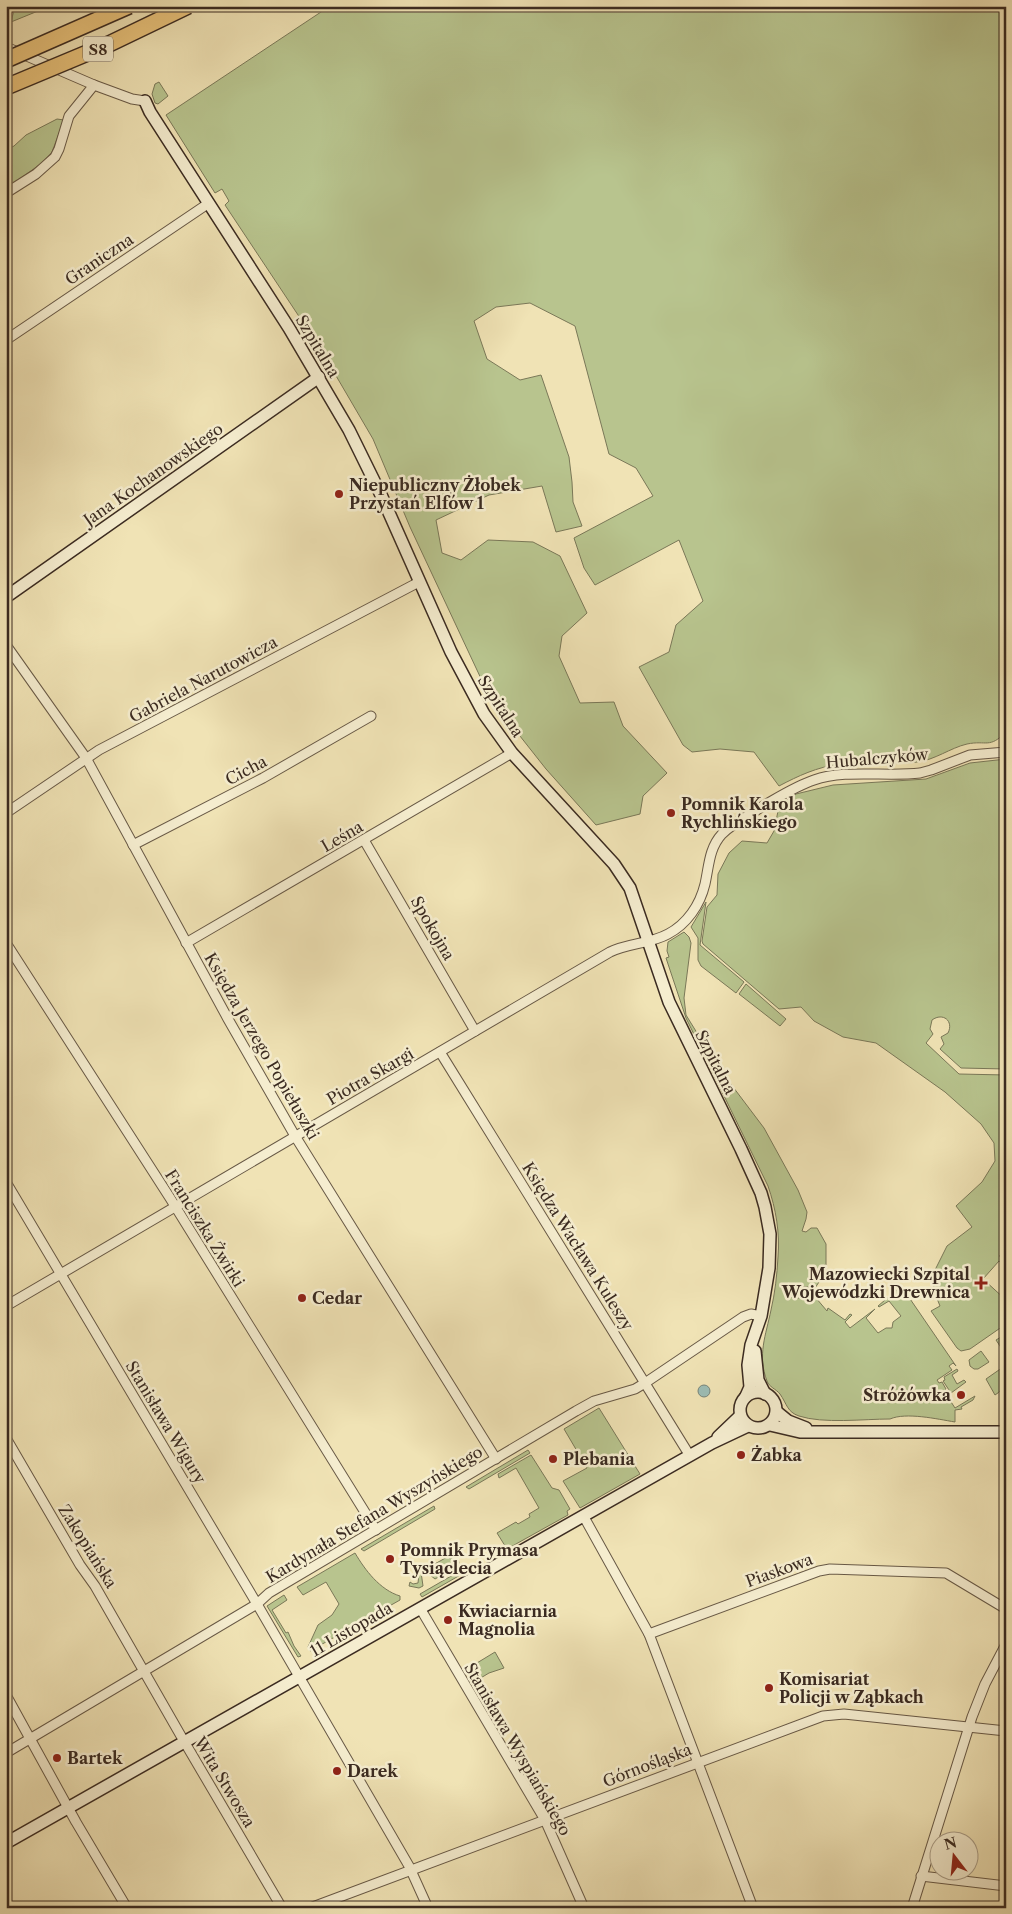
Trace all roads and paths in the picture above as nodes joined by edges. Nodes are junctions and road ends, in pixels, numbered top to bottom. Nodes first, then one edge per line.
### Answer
1 (129, 6) edge
2 (188, 6) edge
3 (6, 47) edge
4 (6, 60) edge
5 (94, 85) junction
6 (6, 88) edge
7 (146, 105) joint
8 (6, 193) edge
9 (209, 203) junction
10 (6, 340) edge
11 (319, 377) junction
12 (419, 582) junction
13 (6, 597) edge
14 (6, 645) edge
15 (371, 716) dead end
16 (1006, 752) edge
17 (512, 753) junction
18 (86, 758) junction
19 (6, 812) edge
20 (364, 840) junction
21 (133, 845) junction
22 (648, 941) junction
23 (6, 943) edge
24 (186, 943) junction
25 (475, 1031) junction
26 (440, 1052) junction
27 (295, 1136) junction
28 (6, 1182) edge
29 (175, 1207) junction
30 (61, 1274) junction
31 (6, 1306) edge
32 (761, 1316) junction
33 (757, 1330) junction
34 (645, 1383) junction
35 (765, 1394) junction
36 (746, 1396) junction
37 (776, 1412) junction
38 (740, 1416) junction
39 (770, 1425) junction
40 (748, 1426) junction
41 (817, 1431) junction
42 (1006, 1432) edge
43 (6, 1438) edge
44 (712, 1443) junction
45 (690, 1456) junction
46 (496, 1459) junction
47 (584, 1517) junction
48 (376, 1530) junction
49 (256, 1604) junction
50 (420, 1608) junction
51 (1006, 1610) edge
52 (649, 1634) junction
53 (1006, 1644) edge
54 (144, 1670) junction
55 (299, 1677) junction
56 (6, 1695) edge
57 (969, 1727) junction
58 (1006, 1731) edge
59 (31, 1738) junction
60 (184, 1742) junction
61 (6, 1752) edge
62 (698, 1762) junction
63 (69, 1808) junction
64 (545, 1820) junction
65 (6, 1843) edge
66 (411, 1870) junction
67 (921, 1876) junction
68 (1006, 1886) edge
69 (127, 1908) edge
70 (282, 1908) edge
71 (310, 1908) edge
72 (428, 1908) edge
73 (584, 1908) edge
74 (753, 1908) edge
75 (912, 1908) edge

1 - 4 highway, S8, bridge
2 - 6 highway, S8, bridge
3 - 5 street, Szpitalna
5 - 7 street, Szpitalna
5 - 8 street
7 - 9 street, Szpitalna
9 - 10 street, Graniczna
9 - 11 street, Szpitalna
11 - 12 street, Szpitalna
11 - 13 street, Jana Kochanowskiego
12 - 17 street, Szpitalna
12 - 18 street, Gabriela Narutowicza
14 - 18 street, Księdza Jerzego Popiełuszki
15 - 21 street, Cicha
16 - 22 street, Hubalczyków
17 - 20 street, Leśna
17 - 22 street, Szpitalna
18 - 19 street, Gabriela Narutowicza
18 - 21 street, Księdza Jerzego Popiełuszki
20 - 24 street, Leśna
20 - 25 street, Spokojna
21 - 24 street, Księdza Jerzego Popiełuszki
22 - 25 street, Piotra Skargi
22 - 32 street, Szpitalna
23 - 29 street, Franciszka Żwirki
24 - 27 street, Księdza Jerzego Popiełuszki
25 - 26 street, Piotra Skargi
26 - 27 street, Piotra Skargi
26 - 34 street, Księdza Wacława Kuleszy
27 - 29 street, Piotra Skargi
27 - 46 street, Księdza Jerzego Popiełuszki
28 - 30 street, Stanisława Wigury
29 - 30 street, Piotra Skargi
29 - 48 street, Franciszka Żwirki
30 - 31 street, Piotra Skargi
30 - 49 street, Stanisława Wigury
32 - 33 street, Szpitalna
32 - 34 street, Kardynała Stefana Wyszyńskiego
33 - 35 street
33 - 36 street
34 - 45 street, Księdza Wacława Kuleszy
34 - 46 street, Kardynała Stefana Wyszyńskiego
35 - 36 street
35 - 37 street
36 - 38 street
37 - 39 street
37 - 41 street
38 - 40 street
38 - 44 street
39 - 40 street
39 - 41 street
40 - 44 street
41 - 42 street
43 - 54 street, Zakopiańska
44 - 45 street, 11 Listopada
45 - 47 street, 11 Listopada
46 - 48 street, Kardynała Stefana Wyszyńskiego
47 - 50 street, 11 Listopada
47 - 52 street
48 - 49 street, Kardynała Stefana Wyszyńskiego
49 - 54 street, Kardynała Stefana Wyszyńskiego
49 - 55 street, Stanisława Wigury
50 - 55 street, 11 Listopada
50 - 64 street, Stanisława Wyspiańskiego
51 - 52 street, Piaskowa
52 - 62 street
53 - 57 street
54 - 59 street, Kardynała Stefana Wyszyńskiego
54 - 60 street, Wita Stwosza
55 - 60 street, 11 Listopada
55 - 66 street, Stanisława Wigury
56 - 59 street
57 - 58 street, Górnośląska
57 - 62 street, Górnośląska
57 - 67 street
59 - 61 street, Kardynała Stefana Wyszyńskiego
59 - 63 street
60 - 63 street, 11 Listopada
60 - 70 street, Wita Stwosza
62 - 64 street, Górnośląska
62 - 74 street
63 - 65 street, 11 Listopada
63 - 69 street
64 - 66 street, Górnośląska
64 - 73 street, Stanisława Wyspiańskiego
66 - 71 street, Górnośląska
66 - 72 street, Stanisława Wigury
67 - 68 street
67 - 75 street

